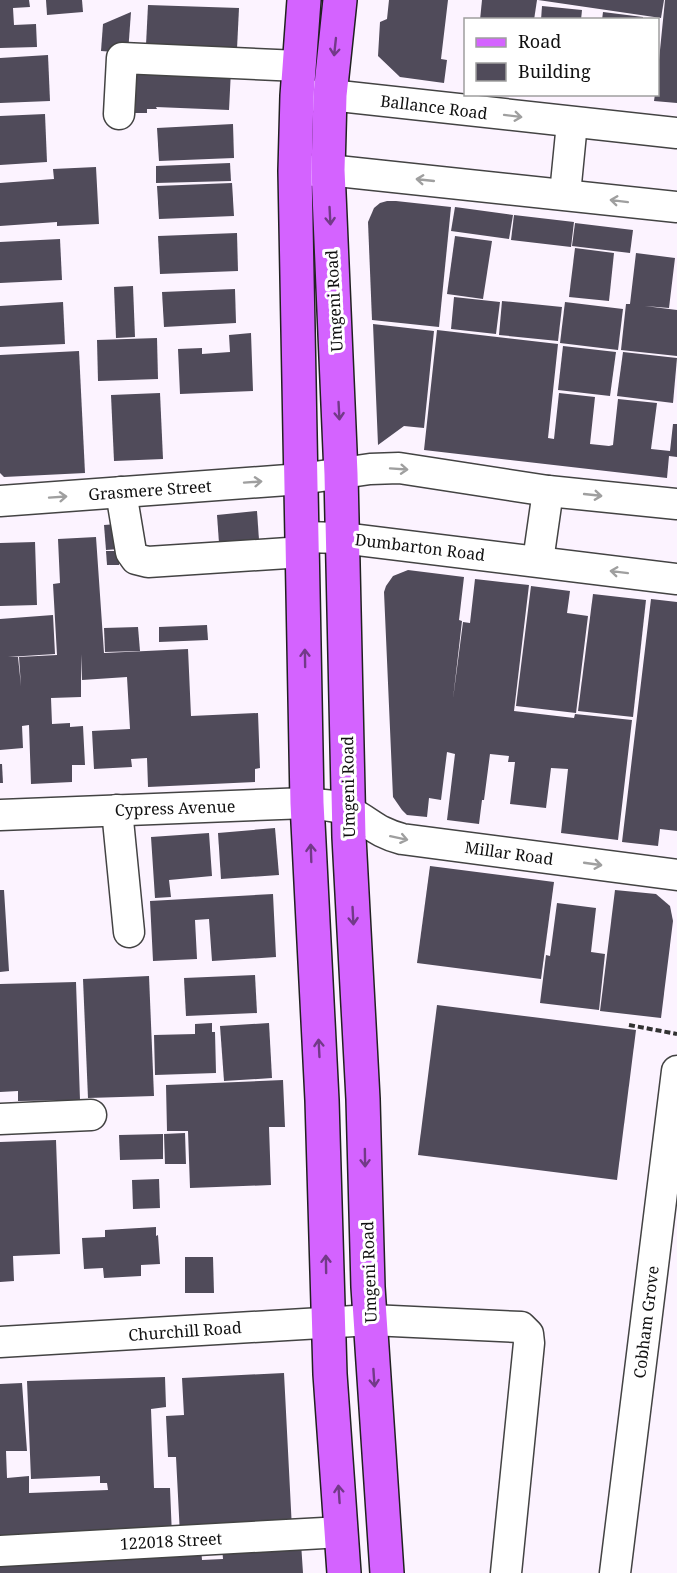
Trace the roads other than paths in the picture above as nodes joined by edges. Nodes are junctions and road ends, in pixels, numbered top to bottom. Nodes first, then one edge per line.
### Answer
1 (304, 0) edge
2 (340, 0) edge
3 (298, 81) junction
4 (330, 95) junction
5 (119, 114) dead end
6 (572, 123) junction
7 (677, 133) edge
8 (328, 170) junction
9 (295, 171) junction
10 (565, 195) junction
11 (677, 207) edge
12 (341, 474) junction
13 (301, 479) junction
14 (548, 491) junction
15 (121, 492) junction
16 (0, 501) edge
17 (677, 504) edge
18 (342, 538) junction
19 (303, 544) junction
20 (538, 561) junction
21 (677, 579) edge
22 (307, 803) junction
23 (117, 810) junction
24 (348, 810) junction
25 (0, 815) edge
26 (677, 875) edge
27 (129, 932) dead end
28 (677, 1071) edge
29 (363, 1099) junction
30 (322, 1100) junction
31 (91, 1115) dead end
32 (0, 1119) edge
33 (370, 1320) junction
34 (328, 1322) junction
35 (0, 1342) edge
36 (342, 1532) junction
37 (0, 1551) edge
38 (344, 1573) edge
39 (387, 1573) edge
40 (506, 1573) edge
41 (615, 1573) edge

1 - 3 main road
2 -> 4 main road, Umgeni Road
3 - 4 street, Ballance Road
3 - 5 street, Ballance Road
3 - 9 main road
4 -> 6 street, Ballance Road
4 - 8 main road, Umgeni Road
6 - 7 street, Ballance Road
6 - 10 street
8 - 9 street
10 -> 8 street
8 -> 12 main road, Umgeni Road
9 - 13 main road
11 -> 10 street
12 - 13 street, Grasmere Street
12 -> 14 street
12 - 18 main road, Umgeni Road
15 -> 13 street, Grasmere Street
13 - 19 main road
14 -> 17 street
14 - 20 street
16 -> 15 street, Grasmere Street
15 - 19 street, Dumbarton Road
18 - 19 street, Dumbarton Road
18 - 20 street, Dumbarton Road
18 - 24 main road, Umgeni Road
22 -> 19 main road
21 -> 20 street, Dumbarton Road
22 - 23 street, Cypress Avenue
22 - 24 street, Cypress Avenue
30 -> 22 main road
23 - 25 street, Cypress Avenue
23 - 27 street
24 -> 26 street, Millar Road
24 -> 29 main road, Umgeni Road
28 - 41 street, Cobham Grove
29 - 30 main road
29 -> 33 main road, Umgeni Road
34 -> 30 main road
31 - 32 street
33 - 34 street, Churchill Road
33 -> 39 main road, Umgeni Road
33 - 40 street, Churchill Road
34 - 35 street, Churchill Road
36 -> 34 main road
36 - 37 street, 122018 Street
36 - 38 main road

